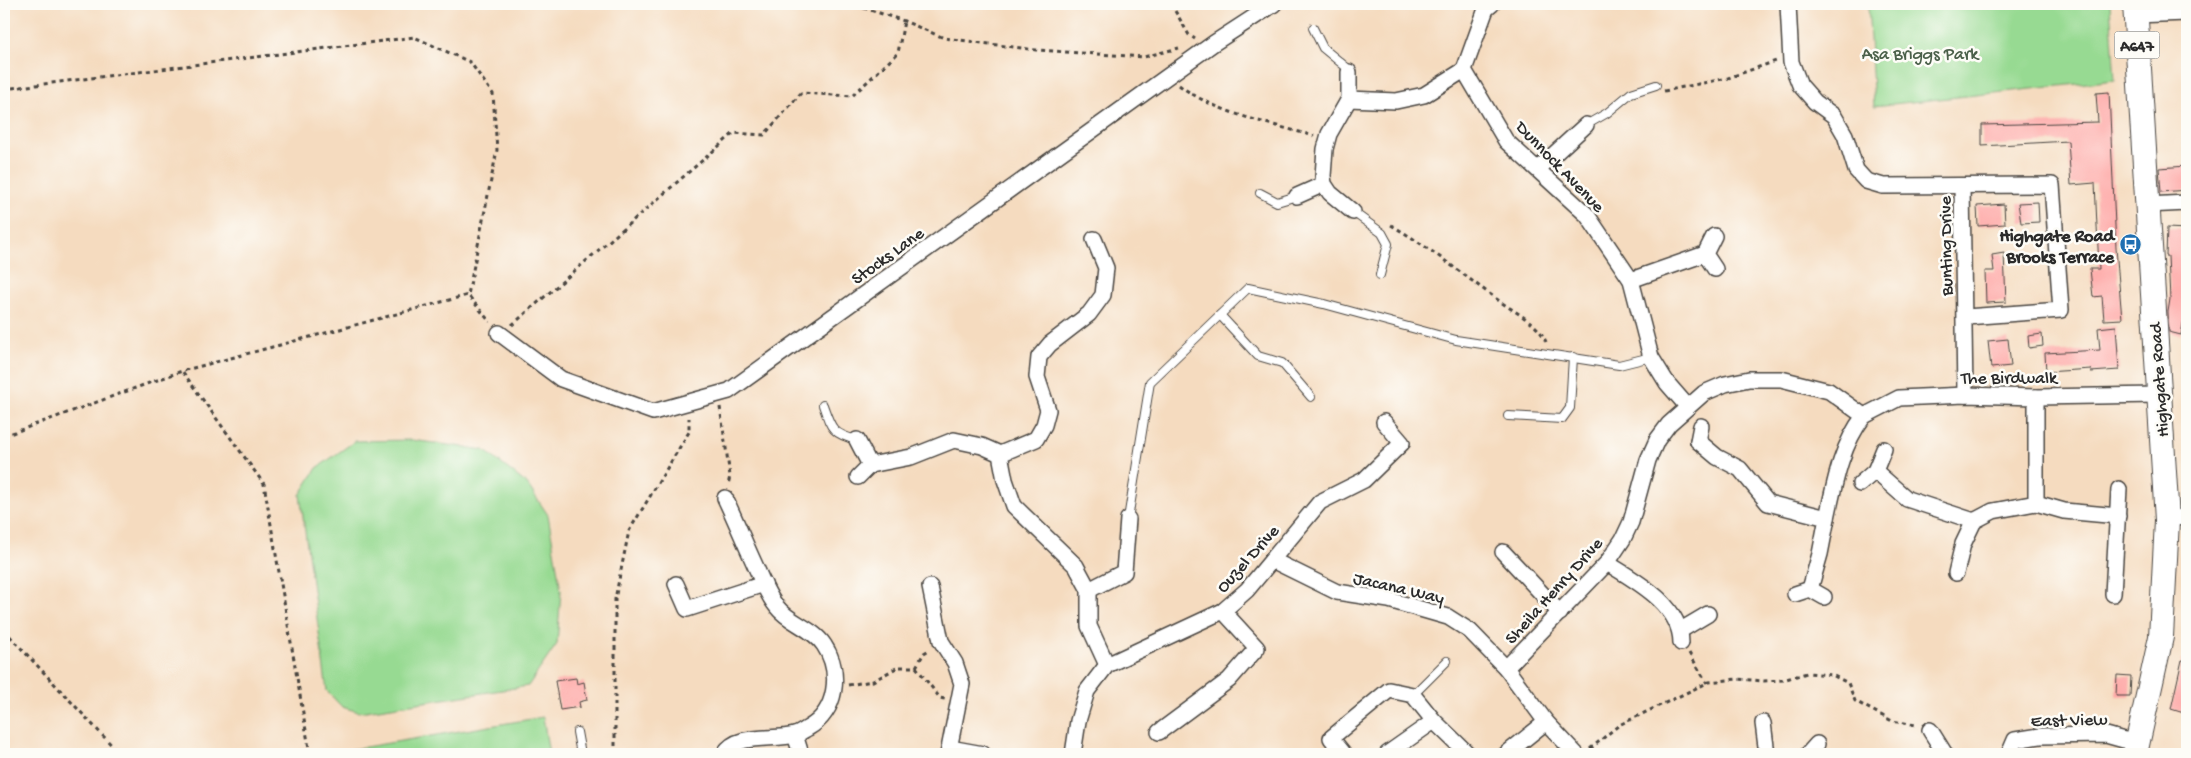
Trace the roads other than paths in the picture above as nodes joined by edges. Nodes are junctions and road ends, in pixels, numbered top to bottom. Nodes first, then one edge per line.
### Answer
1 (1274, 4) edge
2 (1492, 4) edge
3 (1788, 4) edge
4 (2135, 9) edge
5 (2187, 13) edge
6 (1313, 28) dead end
7 (1464, 70) junction
8 (1349, 72) joint
9 (1656, 85) dead end
10 (1348, 98) junction
11 (1586, 125) joint
12 (1538, 169) junction
13 (1324, 184) junction
14 (1962, 186) junction
15 (1260, 193) dead end
16 (1297, 196) joint
17 (2187, 203) edge
18 (2147, 205) junction
19 (1353, 212) joint
20 (1714, 236) dead end
21 (1094, 239) dead end
22 (1705, 254) junction
23 (1716, 269) dead end
24 (1380, 276) dead end
25 (1631, 280) junction
26 (1220, 315) junction
27 (1966, 317) junction
28 (499, 333) road end
29 (1574, 357) junction
30 (1651, 357) junction
31 (1965, 395) junction
32 (2158, 395) junction
33 (1311, 397) dead end
34 (2036, 397) junction
35 (823, 405) dead end
36 (1687, 406) junction
37 (1508, 416) dead end
38 (1864, 416) junction
39 (1384, 422) dead end
40 (1695, 438) dead end
41 (857, 440) joint
42 (1884, 449) dead end
43 (1000, 454) junction
44 (870, 465) junction
45 (1874, 471) junction
46 (858, 477) dead end
47 (1860, 484) dead end
48 (2119, 489) dead end
49 (725, 498) road end
50 (2036, 503) junction
51 (2118, 516) junction
52 (1827, 518) junction
53 (2177, 518) edge
54 (1128, 519) joint
55 (1974, 521) junction
56 (1504, 552) dead end
57 (1272, 560) junction
58 (1608, 563) junction
59 (1956, 573) dead end
60 (676, 584) dead end
61 (764, 584) junction
62 (930, 587) dead end
63 (1089, 590) junction
64 (2113, 594) dead end
65 (1824, 597) dead end
66 (1223, 610) junction
67 (1560, 612) junction
68 (1708, 614) dead end
69 (1447, 661) dead end
70 (1107, 665) junction
71 (1506, 668) junction
72 (1413, 695) junction
73 (1434, 720) junction
74 (1546, 722) junction
75 (1763, 723) dead end
76 (1930, 730) road end
77 (577, 732) dead end
78 (1160, 732) dead end
79 (795, 735) junction
80 (2137, 746) edge
81 (949, 751) edge
82 (581, 754) edge
83 (724, 754) edge
84 (801, 754) edge
85 (983, 754) edge
86 (1073, 754) edge
87 (1344, 754) edge
88 (1387, 754) edge
89 (1468, 754) edge
90 (1506, 754) edge
91 (1576, 754) edge
92 (1767, 754) edge
93 (1945, 754) edge
94 (2008, 754) edge

1 - 28 street, Stocks Lane
2 - 7 street
3 - 14 street, Bunting Drive
4 - 5 street
4 - 18 main road, Highgate Road / A647
6 - 8 lane
7 - 10 street
7 - 12 street, Dunnock Avenue
8 - 10 street
9 - 11 lane
10 - 13 street
11 - 12 street
12 - 25 street, Dunnock Avenue
13 - 16 street
13 - 19 street
14 - 27 street, Bunting Drive
14 - 27 street
15 - 16 lane
17 - 18 street
18 - 32 main road, Highgate Road / A647
19 - 24 lane
20 - 22 street
21 - 43 street
22 - 23 street
22 - 25 street
25 - 30 street, Dunnock Avenue
26 - 29 lane
26 - 33 lane
26 - 54 lane
27 - 31 street, Bunting Drive
29 - 30 lane
29 - 37 lane
30 - 36 street, Dunnock Avenue
31 - 34 street, The Birdwalk
31 - 38 street, The Birdwalk
32 - 34 street, The Birdwalk
32 - 53 main road, Highgate Road / A647
34 - 50 street
35 - 41 lane
36 - 38 street, Sheila Henry Drive
36 - 58 street, Sheila Henry Drive
38 - 52 street
39 - 57 street, Ouzel Drive
40 - 52 street
41 - 44 street
42 - 45 street
43 - 44 street
43 - 63 street
44 - 46 street
45 - 47 street
45 - 55 street
48 - 51 street
49 - 61 street
50 - 51 street
50 - 55 street
51 - 64 street
52 - 65 street
53 - 80 main road, Highgate Road / A647
54 - 63 street
55 - 59 street
56 - 67 street
57 - 66 street, Ouzel Drive
57 - 71 street, Jacana Way
58 - 67 street, Sheila Henry Drive
58 - 68 street
60 - 61 street
61 - 79 street
62 - 81 street
63 - 70 street
66 - 70 street, Ouzel Drive
66 - 78 street
67 - 71 street, Sheila Henry Drive
69 - 72 lane
70 - 86 street, Ouzel Drive
71 - 74 street, Jacana Way
72 - 73 street
72 - 87 street
73 - 88 street
73 - 89 street
74 - 90 street
74 - 91 street, Jacana Way
75 - 92 street
76 - 93 street
77 - 82 lane
79 - 83 street
79 - 84 street
80 - 94 street, East View
81 - 85 street

